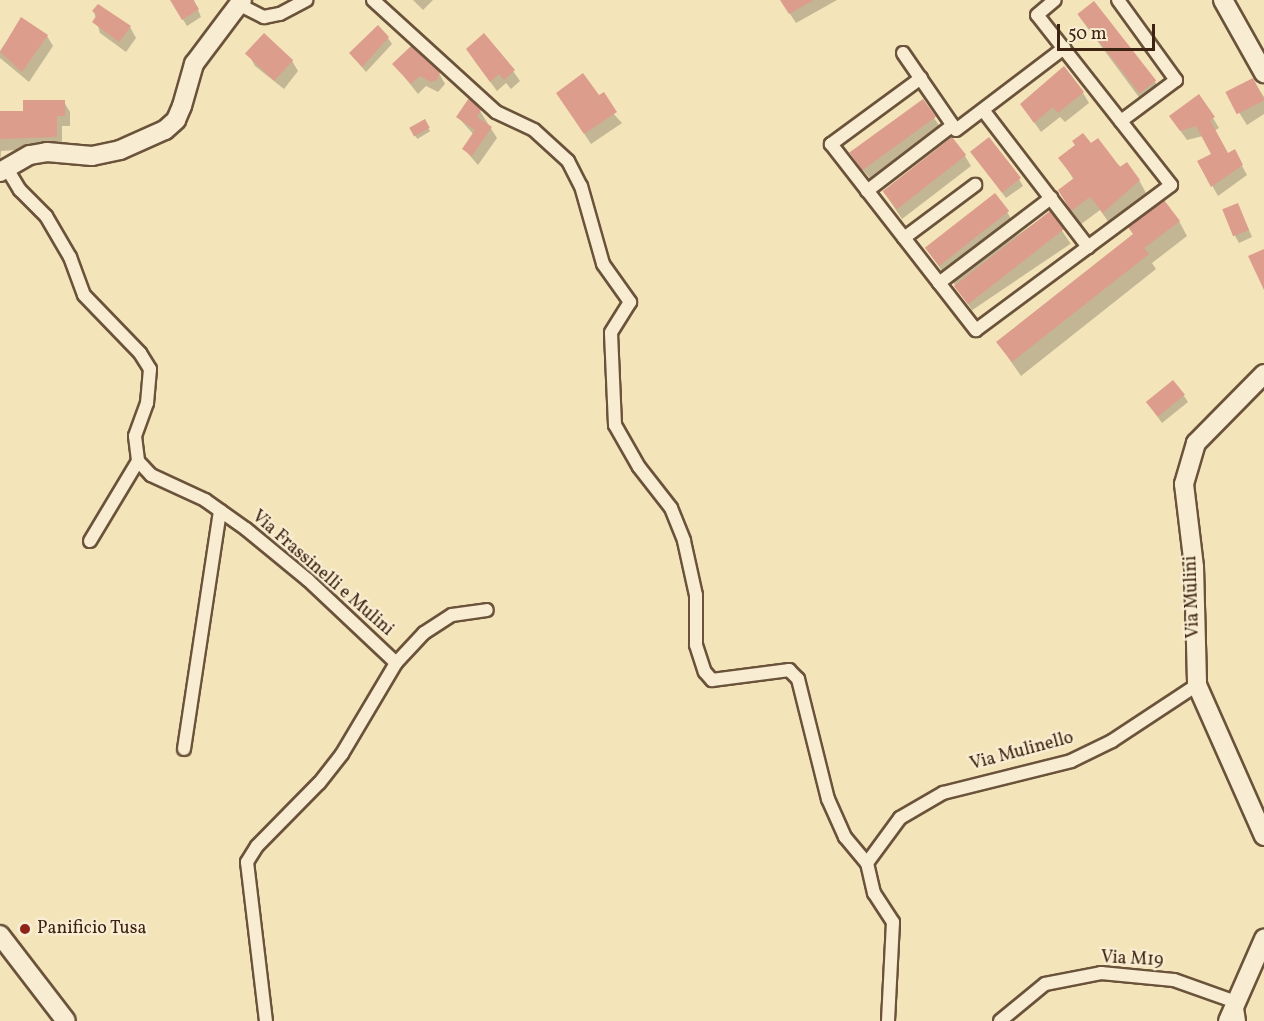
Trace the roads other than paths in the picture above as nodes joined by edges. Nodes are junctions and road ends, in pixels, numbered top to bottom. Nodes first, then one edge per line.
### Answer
1 (306, 0) edge
2 (373, 0) edge
3 (1055, 0) edge
4 (1118, 0) edge
5 (1223, 0) edge
6 (241, 2) edge
7 (1064, 48) junction
8 (1258, 50) edge
9 (903, 53) dead end
10 (1264, 73) edge
11 (921, 78) junction
12 (983, 110) junction
13 (1121, 121) junction
14 (953, 125) junction
15 (3, 170) edge
16 (975, 185) dead end
17 (867, 191) junction
18 (1051, 198) junction
19 (904, 238) junction
20 (1088, 247) junction
21 (939, 283) junction
22 (1264, 374) edge
23 (138, 461) junction
24 (220, 511) junction
25 (90, 542) dead end
26 (487, 610) dead end
27 (396, 663) junction
28 (1197, 685) junction
29 (184, 749) dead end
30 (1264, 836) edge
31 (867, 863) junction
32 (0, 935) edge
33 (1264, 939) edge
34 (1236, 1002) junction
35 (66, 1021) edge
36 (266, 1021) edge
37 (888, 1021) edge
38 (1000, 1021) edge
39 (1228, 1021) edge
40 (1239, 1021) edge

1 - 6 street
2 - 31 street
3 - 7 street
4 - 13 street
5 - 8 street
6 - 15 street
7 - 12 street
7 - 13 street
8 - 10 street
9 - 11 street
11 - 14 street
11 - 17 street
12 - 14 street
12 - 18 street
13 - 20 street
14 - 17 street
15 - 23 street
16 - 19 street
17 - 19 street
18 - 20 street
18 - 21 street
19 - 21 street
20 - 21 street
22 - 28 street, Via Mulini
23 - 24 street, Via Frassinelli e Mulini
23 - 25 street
24 - 27 street, Via Frassinelli e Mulini
24 - 29 street
26 - 27 street
27 - 36 street, Via Frassinelli e Mulini
28 - 30 street, Via Mulini
28 - 31 street, Via Mulinello
31 - 37 street
32 - 35 street
33 - 34 street
34 - 38 street, Via M19
34 - 39 street
34 - 40 street

